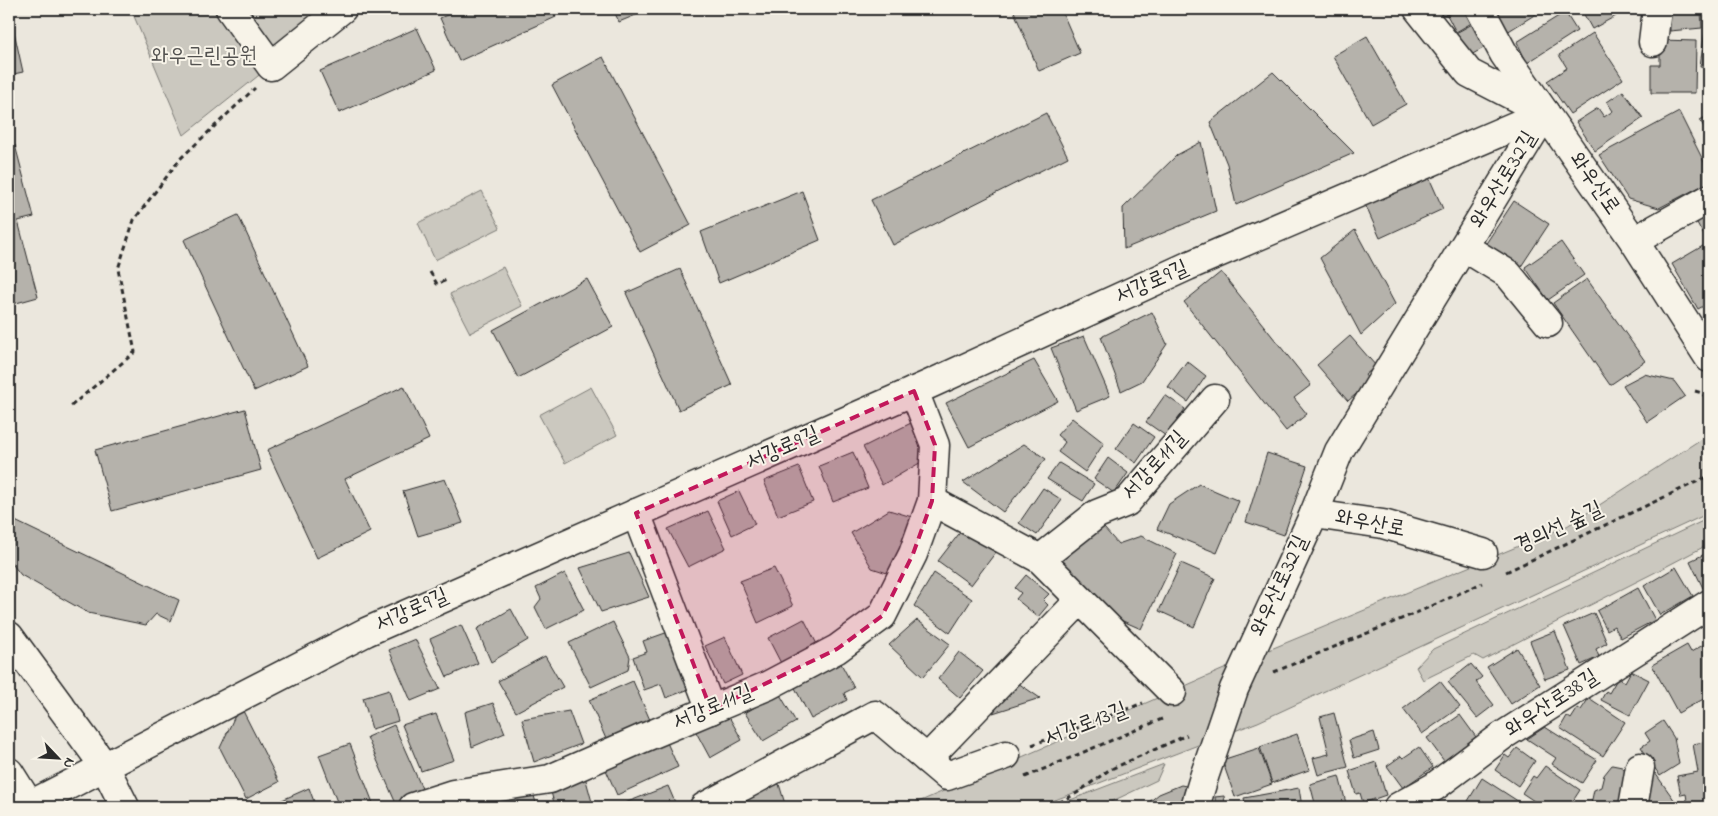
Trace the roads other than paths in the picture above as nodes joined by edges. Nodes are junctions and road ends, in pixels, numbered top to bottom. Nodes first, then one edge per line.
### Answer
1 (230, 9) edge
2 (342, 9) edge
3 (1418, 9) edge
4 (1480, 9) edge
5 (1657, 9) edge
6 (1653, 42) dead end
7 (1545, 113) junction
8 (1709, 199) edge
9 (1634, 241) junction
10 (1464, 247) junction
11 (1548, 323) dead end
12 (1709, 358) edge
13 (914, 391) junction
14 (1215, 399) dead end
15 (932, 501) junction
16 (636, 513) junction
17 (1314, 514) junction
18 (1483, 553) dead end
19 (1040, 559) junction
20 (1080, 600) junction
21 (1707, 612) edge
22 (9, 636) edge
23 (1172, 692) road end
24 (711, 710) junction
25 (1006, 755) road end
26 (927, 759) junction
27 (105, 767) junction
28 (1640, 767) dead end
29 (9, 772) edge
30 (31, 806) edge
31 (125, 807) edge
32 (413, 807) edge
33 (704, 807) edge
34 (1195, 807) edge
35 (1398, 807) edge
36 (1633, 807) edge

1 - 2 street
3 - 7 street
4 - 7 street, 와우산로
5 - 6 street
7 - 9 street, 와우산로
7 - 10 street, 와우산로32길
7 - 13 street, 서강로9길
8 - 9 street
9 - 12 street, 와우산로
10 - 11 street, 와우산로32길
10 - 17 street, 와우산로32길
13 - 15 street, 서강로11길
13 - 16 street, 서강로9길
14 - 19 street, 서강로11길
15 - 19 street
15 - 24 street, 서강로11길
16 - 24 street
16 - 27 street, 서강로9길
17 - 18 street, 와우산로
17 - 34 street, 와우산로32길
19 - 20 street
20 - 23 street
20 - 26 street
21 - 35 street, 와우산로38길
22 - 27 street
24 - 32 street, 서강로11길
25 - 26 street
26 - 33 street
27 - 30 street, 서강로9길
27 - 31 street
28 - 36 street
29 - 30 street

